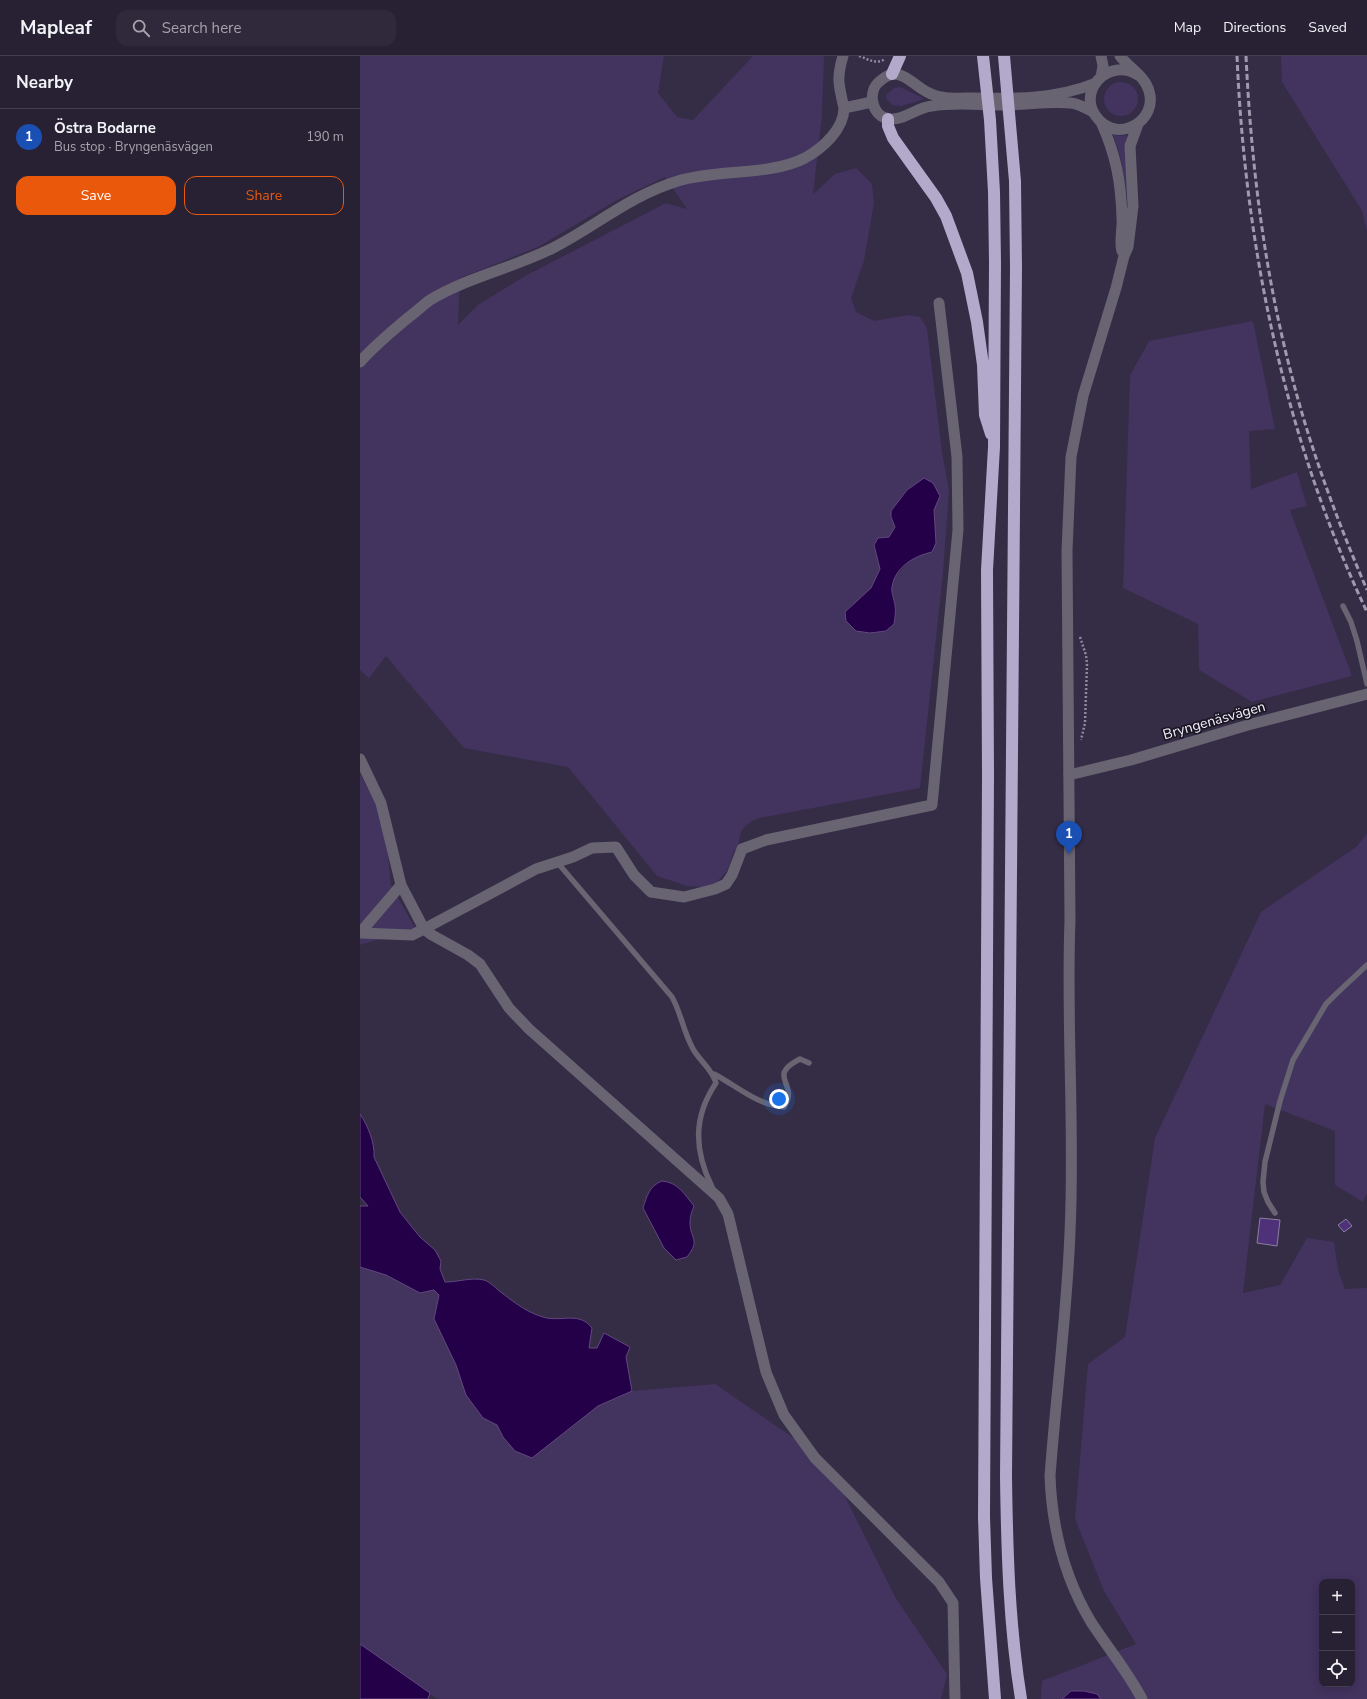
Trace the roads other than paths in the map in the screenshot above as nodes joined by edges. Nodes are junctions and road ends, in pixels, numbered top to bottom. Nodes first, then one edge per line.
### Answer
1 (843, 56) edge
2 (900, 56) edge
3 (983, 56) edge
4 (1004, 56) edge
5 (1101, 56) edge
6 (1120, 56) edge
7 (892, 74) junction
8 (1138, 75) junction
9 (1098, 80) junction
10 (1043, 100) junction
11 (946, 101) junction
12 (872, 102) junction
13 (844, 108) junction
14 (1093, 112) junction
15 (888, 118) junction
16 (1101, 122) junction
17 (1138, 124) junction
18 (1124, 256) junction
19 (939, 303) dead end
20 (360, 362) edge
21 (994, 447) junction
22 (1343, 606) dead end
23 (1367, 684) edge
24 (1367, 694) edge
25 (360, 759) edge
26 (1069, 775) junction
27 (557, 862) junction
28 (401, 885) junction
29 (424, 929) junction
30 (360, 933) edge
31 (1367, 965) edge
32 (808, 1063) dead end
33 (714, 1074) junction
34 (715, 1195) junction
35 (1275, 1214) dead end
36 (955, 1699) edge
37 (995, 1699) edge
38 (1021, 1699) edge
39 (1142, 1699) edge

1 - 13 street
2 - 7 highway
3 - 21 highway
4 - 38 highway
5 - 9 street
6 - 8 street
7 - 11 street
7 - 12 street
8 - 9 street
8 - 17 street
9 - 10 street
9 - 14 street
10 - 11 street
10 - 14 street
11 - 15 street
12 - 13 street
12 - 15 street
13 - 20 street
14 - 16 street
15 - 21 highway
16 - 17 street
16 - 18 street
17 - 18 street
18 - 26 street
19 - 27 street
21 - 37 highway
22 - 23 lane
24 - 26 street, Bryngenäsvägen
25 - 28 street
26 - 39 street
27 - 29 street
27 - 33 lane
28 - 29 street
28 - 30 street
29 - 30 street
29 - 34 street
31 - 35 lane
32 - 33 lane
33 - 34 lane
34 - 36 street

